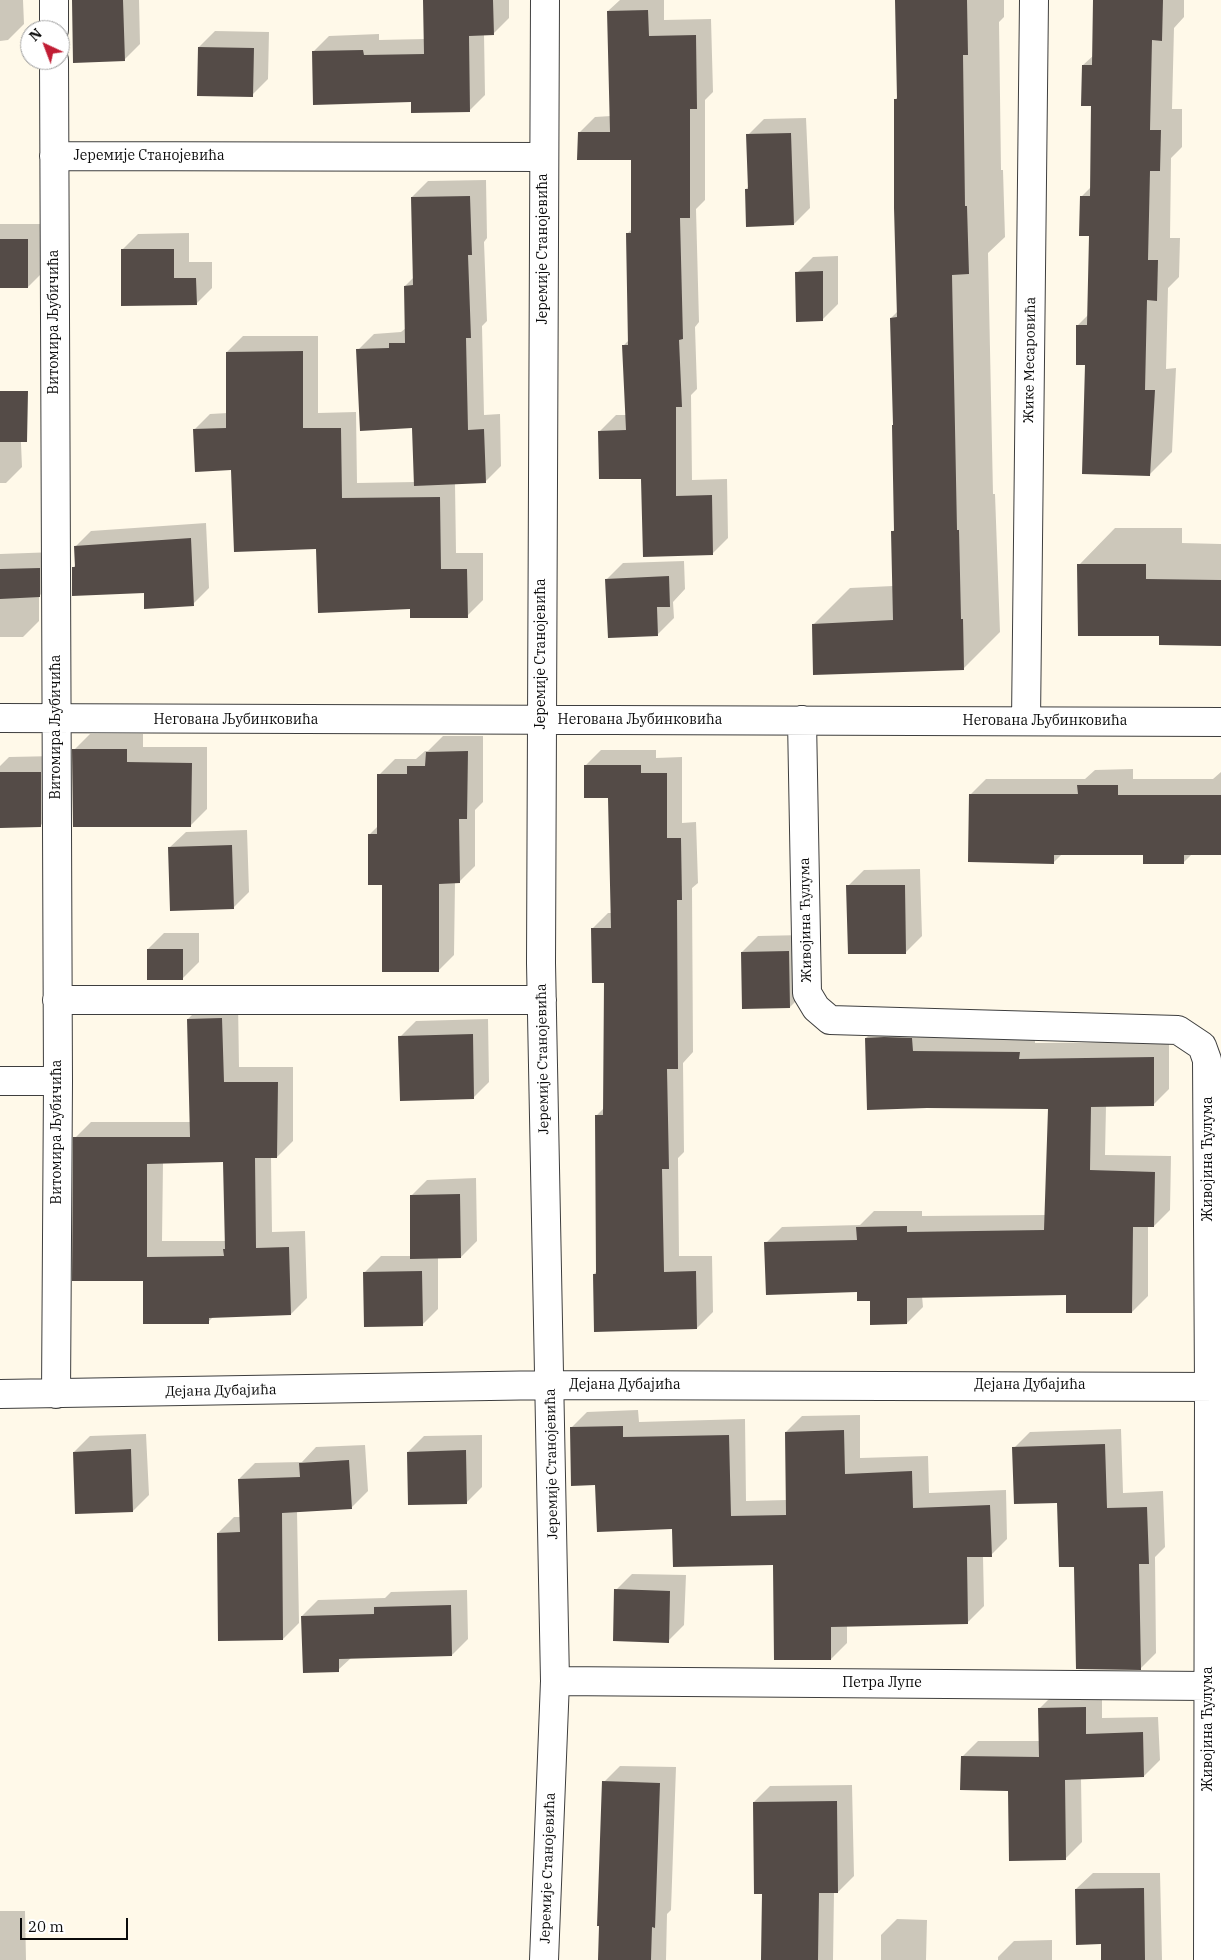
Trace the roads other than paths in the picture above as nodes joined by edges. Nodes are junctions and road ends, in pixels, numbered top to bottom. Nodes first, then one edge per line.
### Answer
1 (54, 0) edge
2 (545, 0) edge
3 (1034, 0) edge
4 (54, 20) edge
5 (54, 70) edge
6 (54, 156) junction
7 (544, 157) junction
8 (0, 718) edge
9 (56, 719) junction
10 (802, 720) junction
11 (541, 721) junction
12 (1026, 721) junction
13 (1221, 722) edge
14 (56, 1000) junction
15 (542, 1000) junction
16 (0, 1081) edge
17 (58, 1081) junction
18 (551, 1385) junction
19 (1215, 1387) edge
20 (0, 1394) edge
21 (56, 1394) junction
22 (555, 1681) junction
23 (1208, 1686) junction
24 (544, 1960) edge
25 (1208, 1960) edge

1 - 4 street
2 - 7 street, Јеремије Станојевића
3 - 12 street, Жике Месаровића
5 - 6 street, Витомира Љубичића
6 - 7 street, Јеремије Станојевића
6 - 9 street, Витомира Љубичића
7 - 11 street, Јеремије Станојевића
8 - 9 street, Негована Љубинковића
9 - 11 street, Негована Љубинковића
9 - 14 street, Витомира Љубичића
10 - 11 street, Негована Љубинковића
10 - 12 street, Негована Љубинковића
10 - 19 street, Живојина Ћулума
11 - 15 street, Јеремије Станојевића
12 - 13 street, Негована Љубинковића
14 - 15 street
14 - 17 street, Витомира Љубичића
15 - 18 street, Јеремије Станојевића
16 - 17 street
17 - 21 street, Витомира Љубичића
18 - 19 street, Дејана Дубајића
18 - 21 street, Дејана Дубајића
18 - 22 street, Јеремије Станојевића
19 - 23 street, Живојина Ћулума
20 - 21 street, Дејана Дубајића
22 - 23 street, Петра Лупе
22 - 24 street, Јеремије Станојевића
23 - 25 street, Живојина Ћулума

